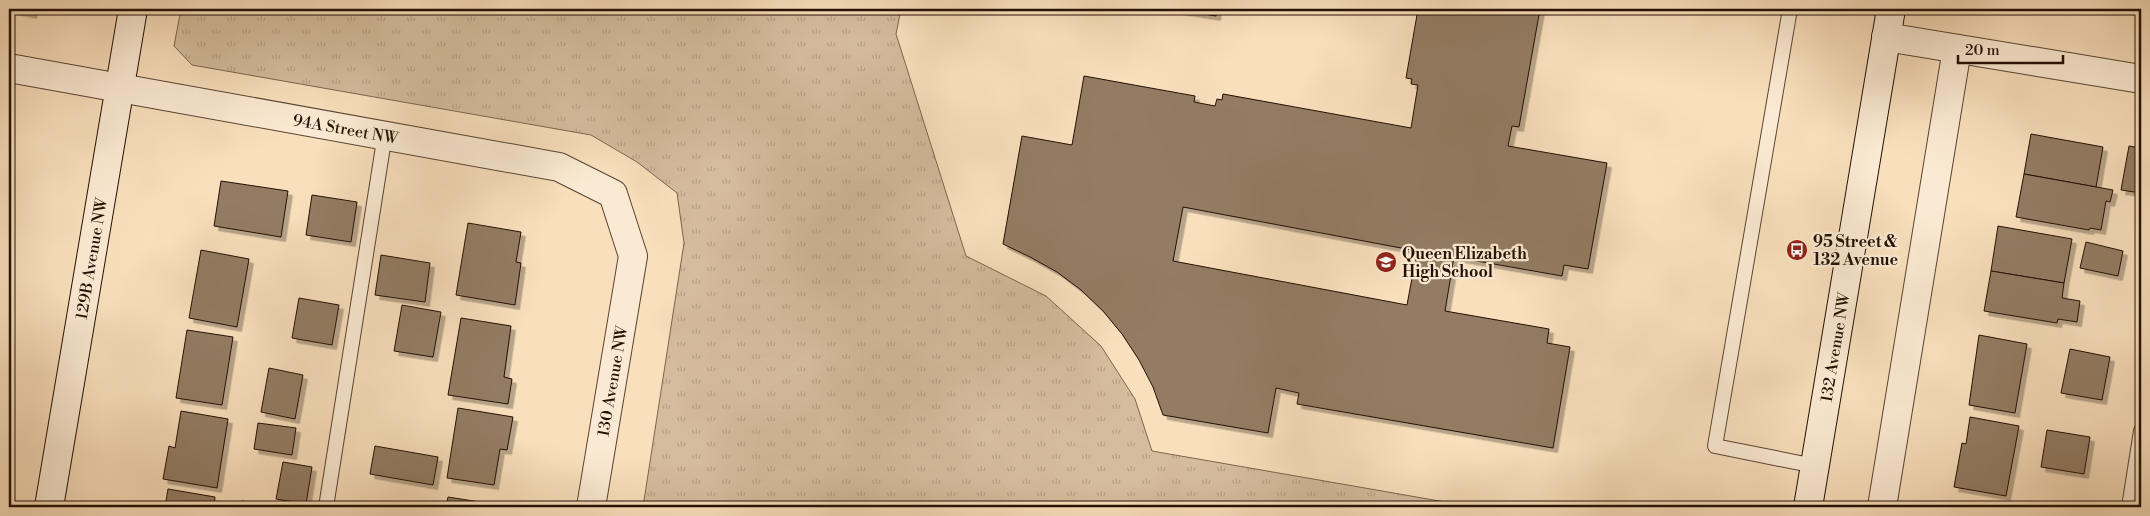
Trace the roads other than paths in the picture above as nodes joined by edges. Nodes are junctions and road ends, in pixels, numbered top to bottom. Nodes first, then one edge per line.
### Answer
1 (133, 9) edge
2 (1790, 9) edge
3 (1891, 9) edge
4 (1886, 37) junction
5 (1957, 49) junction
6 (9, 68) edge
7 (2141, 79) edge
8 (121, 88) junction
9 (385, 134) junction
10 (633, 256) joint
11 (2141, 431) edge
12 (1815, 466) junction
13 (49, 507) edge
14 (326, 507) edge
15 (590, 507) edge
16 (1808, 507) edge
17 (1882, 507) edge
18 (2129, 507) edge

1 - 8 street, 129B Avenue NW
2 - 12 lane
3 - 4 street, 132 Avenue NW
4 - 5 street
4 - 12 street, 132 Avenue NW
5 - 7 street
5 - 17 street
6 - 8 street, 94A Street NW
8 - 9 street, 94A Street NW
8 - 13 street, 129B Avenue NW
9 - 10 street, 94A Street NW
9 - 14 lane
10 - 15 street, 130 Avenue NW
11 - 18 lane
12 - 16 street, 132 Avenue NW

